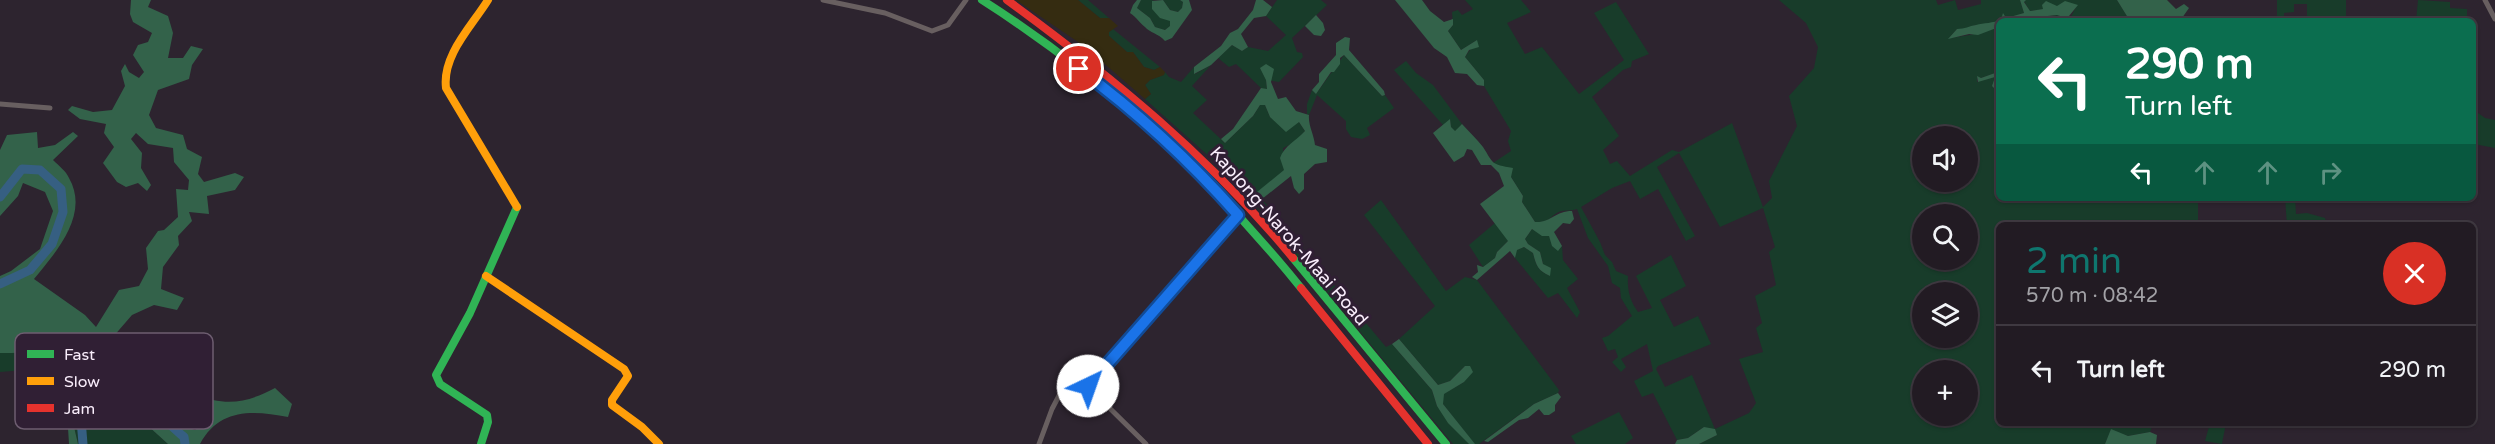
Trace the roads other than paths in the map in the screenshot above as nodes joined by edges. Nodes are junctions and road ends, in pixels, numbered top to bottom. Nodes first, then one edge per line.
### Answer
1 (488, 0) edge
2 (824, 0) edge
3 (966, 0) edge
4 (982, 0) edge
5 (1006, 0) edge
6 (2485, 0) edge
7 (2495, 19) edge
8 (1071, 46) junction
9 (1064, 58) junction
10 (0, 104) edge
11 (50, 108) dead end
12 (1156, 118) junction
13 (1147, 127) junction
14 (1238, 215) junction
15 (486, 276) junction
16 (1088, 386) junction
17 (1142, 443) edge
18 (482, 444) edge
19 (658, 444) edge
20 (1039, 444) edge
21 (1428, 444) edge
22 (1446, 444) edge

1 - 15 main road
2 - 3 street
4 - 9 main road
5 - 8 main road, Kaplong-Narok-Maai Road
6 - 7 street
8 - 9 street
8 - 12 main road, Kaplong-Narok-Maai Road
9 - 13 main road
10 - 11 street
12 - 13 street
12 - 22 main road, Kaplong-Narok-Maai Road
13 - 14 main road
14 - 16 street
14 - 21 main road
15 - 18 main road
15 - 19 main road
16 - 17 street
16 - 20 street

